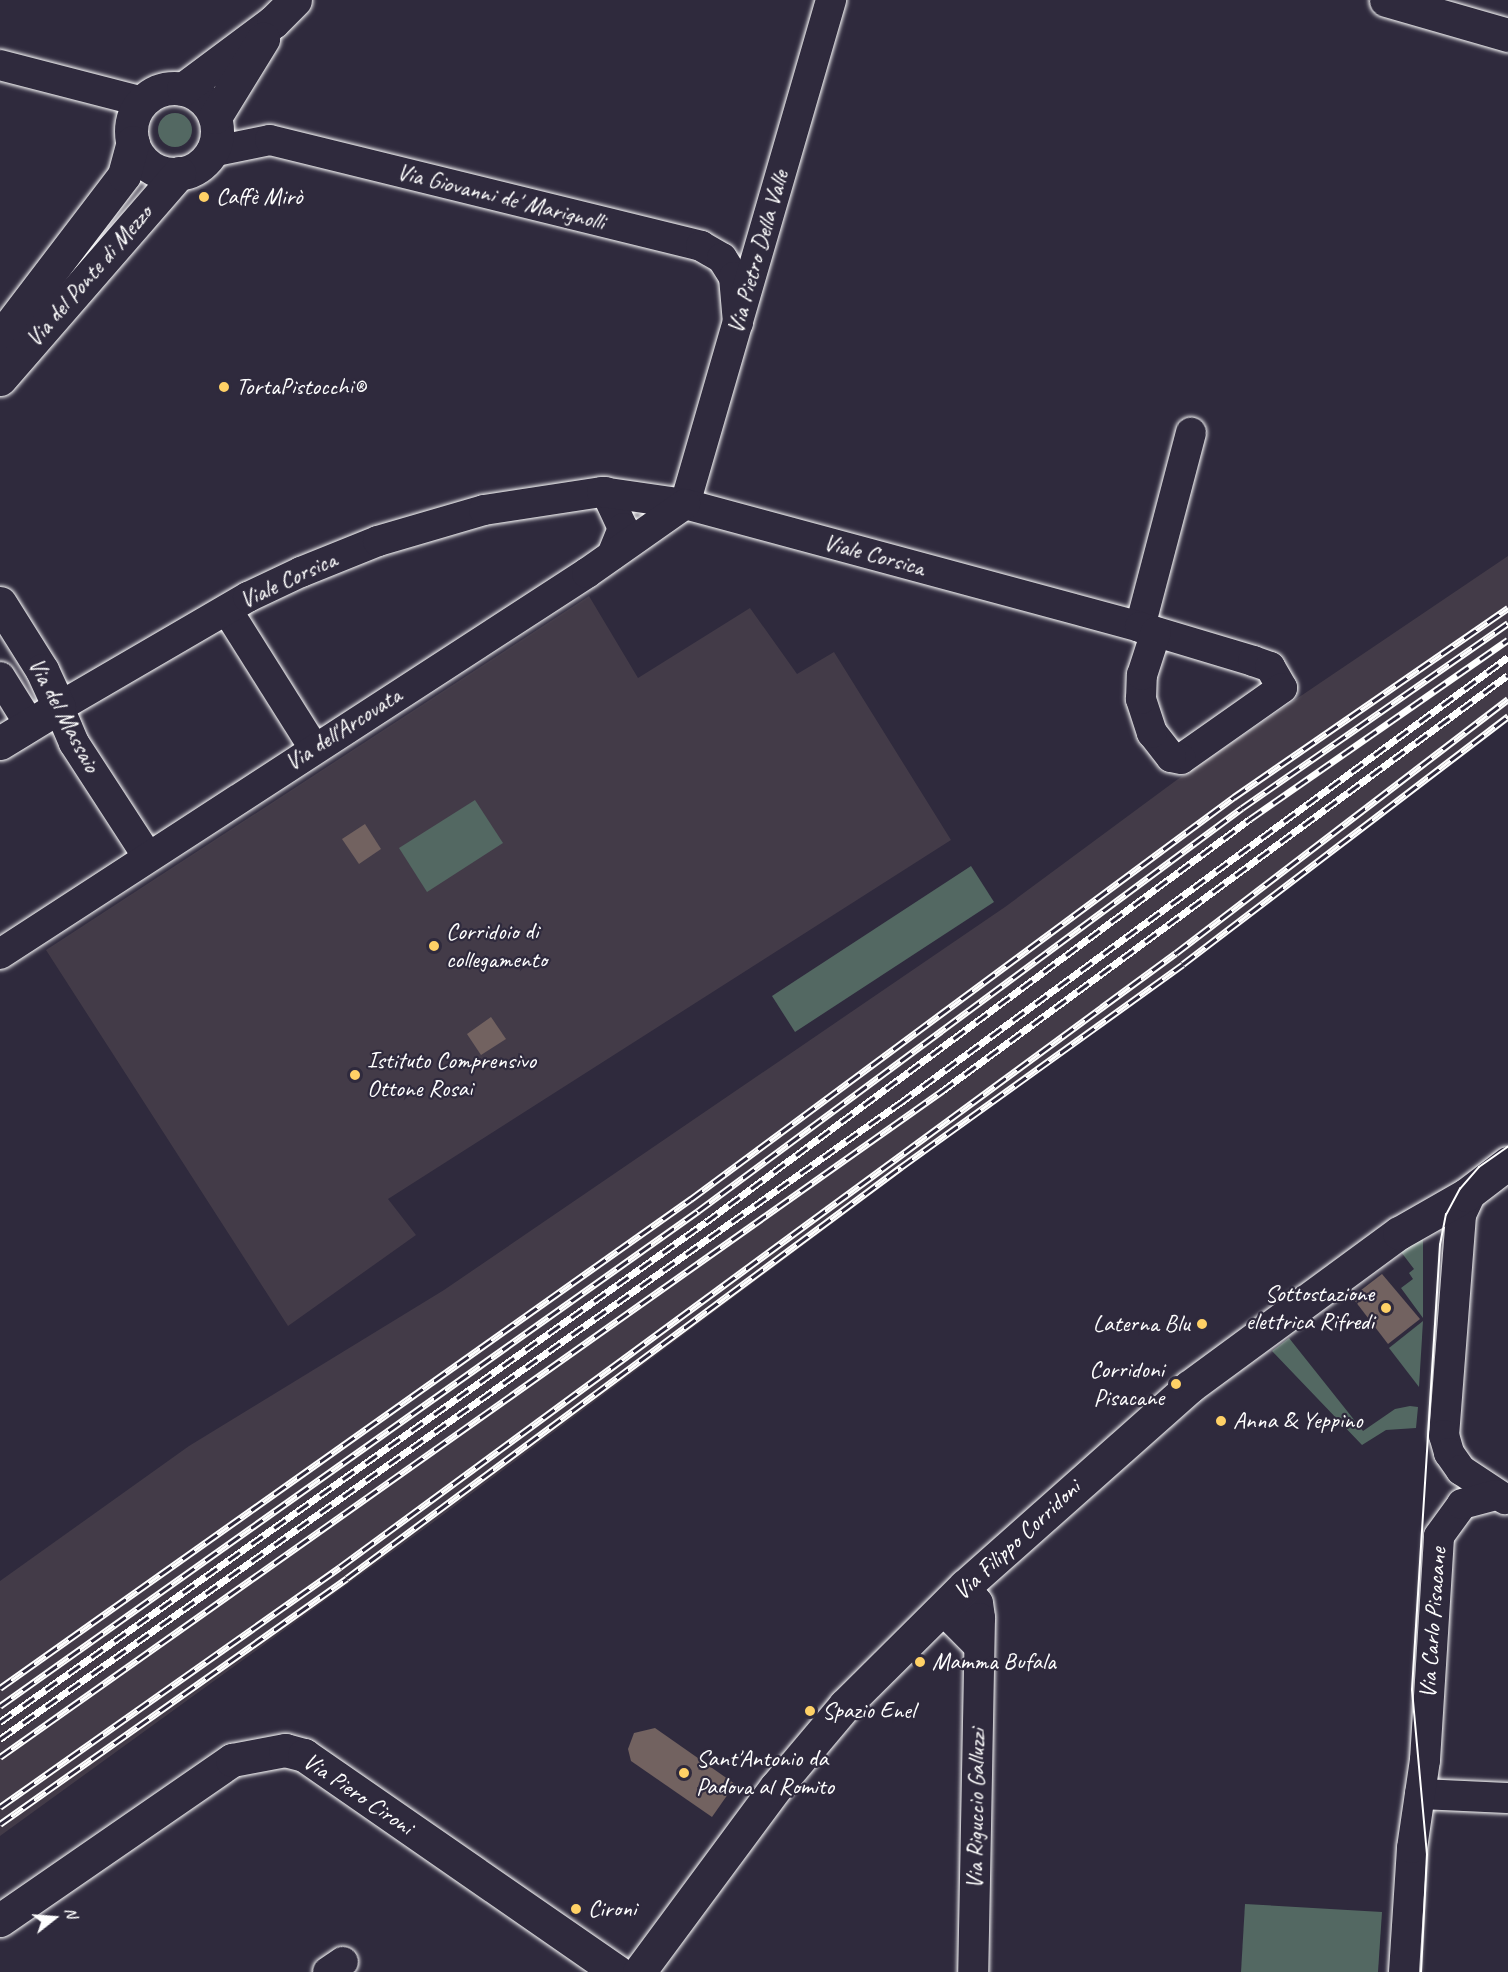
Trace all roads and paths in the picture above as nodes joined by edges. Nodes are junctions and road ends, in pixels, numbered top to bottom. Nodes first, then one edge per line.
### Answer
1 (831, 0) edge
2 (1386, 0) edge
3 (284, 11) edge
4 (1508, 35) edge
5 (0, 65) edge
6 (183, 89) junction
7 (143, 102) junction
8 (215, 117) junction
9 (133, 142) junction
10 (211, 152) junction
11 (179, 173) junction
12 (738, 323) junction
13 (0, 338) edge
14 (0, 379) edge
15 (1191, 433) dead end
16 (606, 492) junction
17 (685, 504) junction
18 (612, 555) junction
19 (0, 603) edge
20 (227, 610) junction
21 (1148, 630) junction
22 (0, 677) edge
23 (58, 707) junction
24 (30, 725) junction
25 (0, 743) edge
26 (314, 748) junction
27 (148, 857) junction
28 (0, 954) edge
29 (1508, 1163) edge
30 (1472, 1191) junction
31 (1502, 1498) edge
32 (965, 1586) junction
33 (942, 1609) junction
34 (979, 1646) junction
35 (1420, 1794) junction
36 (1508, 1798) edge
37 (0, 1920) edge
38 (617, 1972) edge
39 (639, 1972) edge
40 (973, 1972) edge
41 (1404, 1972) edge

1 - 12 street, Via Pietro Della Valle
2 - 4 street
3 - 6 street
3 - 8 street
5 - 7 street
6 - 7 street
6 - 8 street
7 - 9 street, Via del Ponte di Mezzo
8 - 10 street
9 - 11 street, Via del Ponte di Mezzo
9 - 13 street, Via del Ponte di Mezzo
10 - 11 street, Via del Ponte di Mezzo
10 - 12 street, Via Giovanni de' Marignolli
11 - 14 street, Via del Ponte di Mezzo
12 - 17 street, Via Pietro Della Valle
15 - 21 street, Viale Corsica
16 - 17 street, Viale Corsica
16 - 18 street
16 - 20 street, Viale Corsica
17 - 18 street, Via dell'Arcovata
17 - 21 street, Viale Corsica
18 - 26 street, Via dell'Arcovata
19 - 23 street, Via del Massaio
20 - 23 street, Viale Corsica
20 - 26 street
21 - 21 street, Viale Corsica
22 - 24 street, Via del Massaio
23 - 24 street, Viale Corsica
23 - 27 street, Via del Massaio
24 - 25 street, Viale Corsica
26 - 27 street, Via dell'Arcovata
27 - 28 street, Via dell'Arcovata
29 - 30 street, Via Filippo Corridoni
30 - 31 street, Via Carlo Pisacane
30 - 32 street, Via Filippo Corridoni
31 - 35 street, Via Carlo Pisacane
32 - 33 street, Via Filippo Corridoni
32 - 34 street, Via Riguccio Galluzzi
33 - 34 street
33 - 39 street, Via Filippo Corridoni
34 - 40 street, Via Riguccio Galluzzi
35 - 36 street
35 - 41 street, Via Carlo Pisacane
37 - 38 street, Via Piero Cironi

